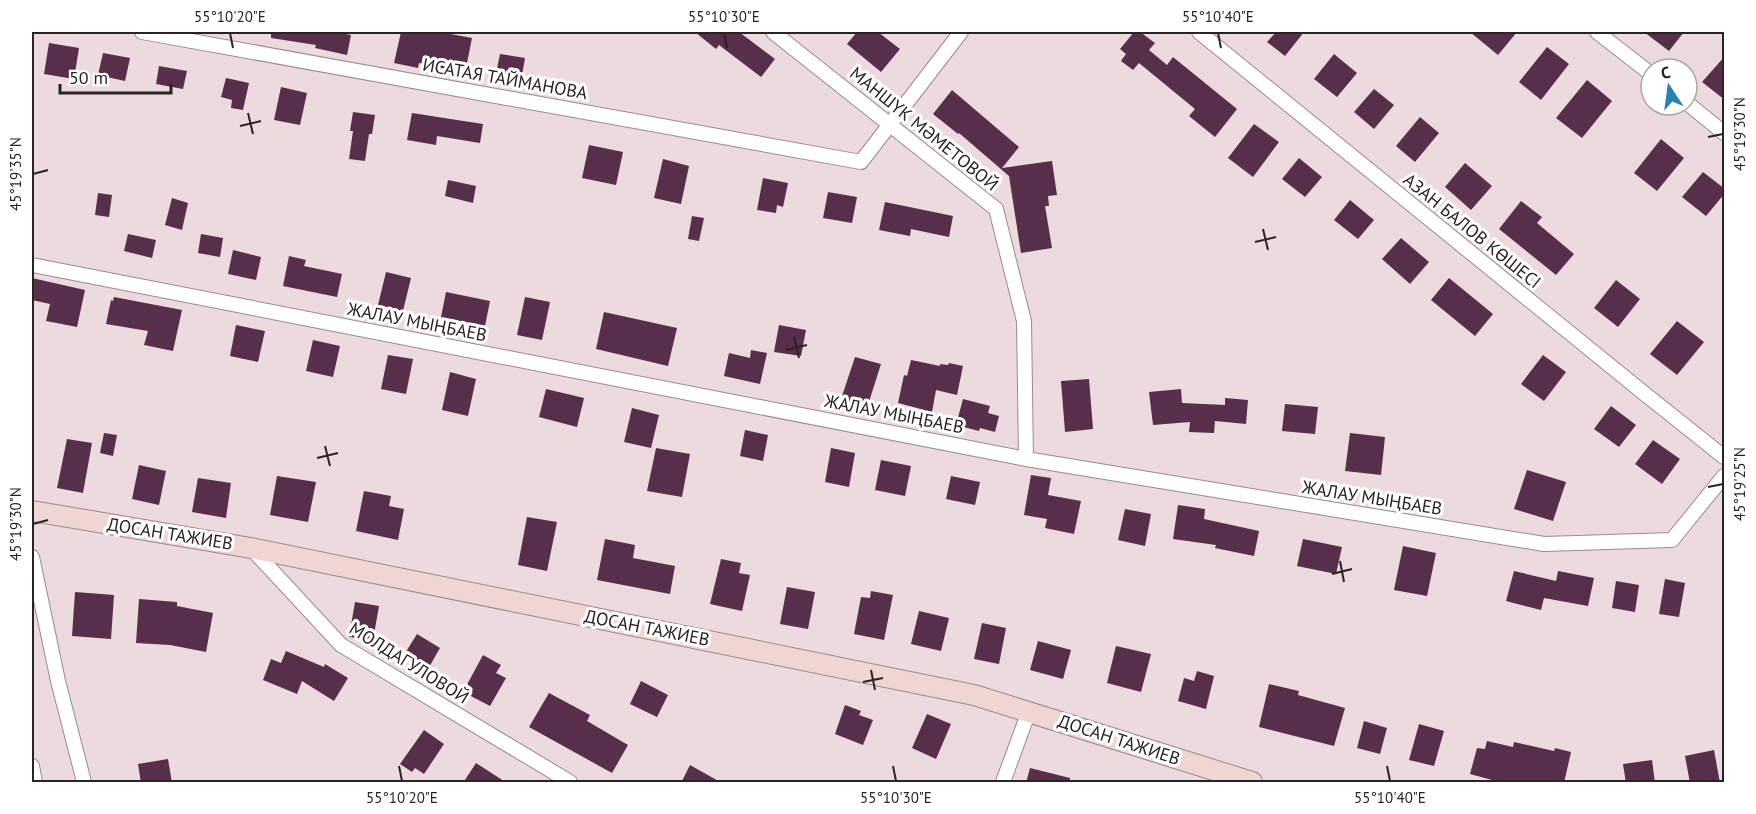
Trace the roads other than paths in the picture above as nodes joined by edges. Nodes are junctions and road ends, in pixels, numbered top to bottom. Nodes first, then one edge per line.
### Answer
1 (142, 32) edge
2 (773, 32) edge
3 (961, 32) edge
4 (1199, 32) edge
5 (1597, 32) edge
6 (1639, 65) edge
7 (1699, 112) edge
8 (890, 125) junction
9 (1725, 133) edge
10 (32, 265) edge
11 (1725, 457) edge
12 (1026, 459) junction
13 (1725, 476) edge
14 (32, 511) edge
15 (251, 548) junction
16 (32, 557) edge
17 (1029, 711) junction
18 (32, 766) edge
19 (34, 781) edge
20 (84, 783) edge
21 (570, 783) edge
22 (1003, 783) edge
23 (1252, 783) edge

1 - 8 street, ИСАТАЯ ТАЙМАНОВА
2 - 8 street, МАНШҮК МӘМЕТОВОЙ
3 - 8 street
4 - 11 street, АЗАН БАЛОВ КӨШЕСІ
5 - 6 street
7 - 9 street
8 - 12 street, МАНШҮК МӘМЕТОВОЙ
10 - 12 street, ЖАЛАУ МЫҢБАЕВ
12 - 13 street, ЖАЛАУ МЫҢБАЕВ
14 - 15 street, ДОСАН ТАЖИЕВ
15 - 17 street, ДОСАН ТАЖИЕВ
15 - 21 street, МОЛДАГУЛОВОЙ
16 - 20 street
17 - 22 street
17 - 23 street, ДОСАН ТАЖИЕВ
18 - 19 street

